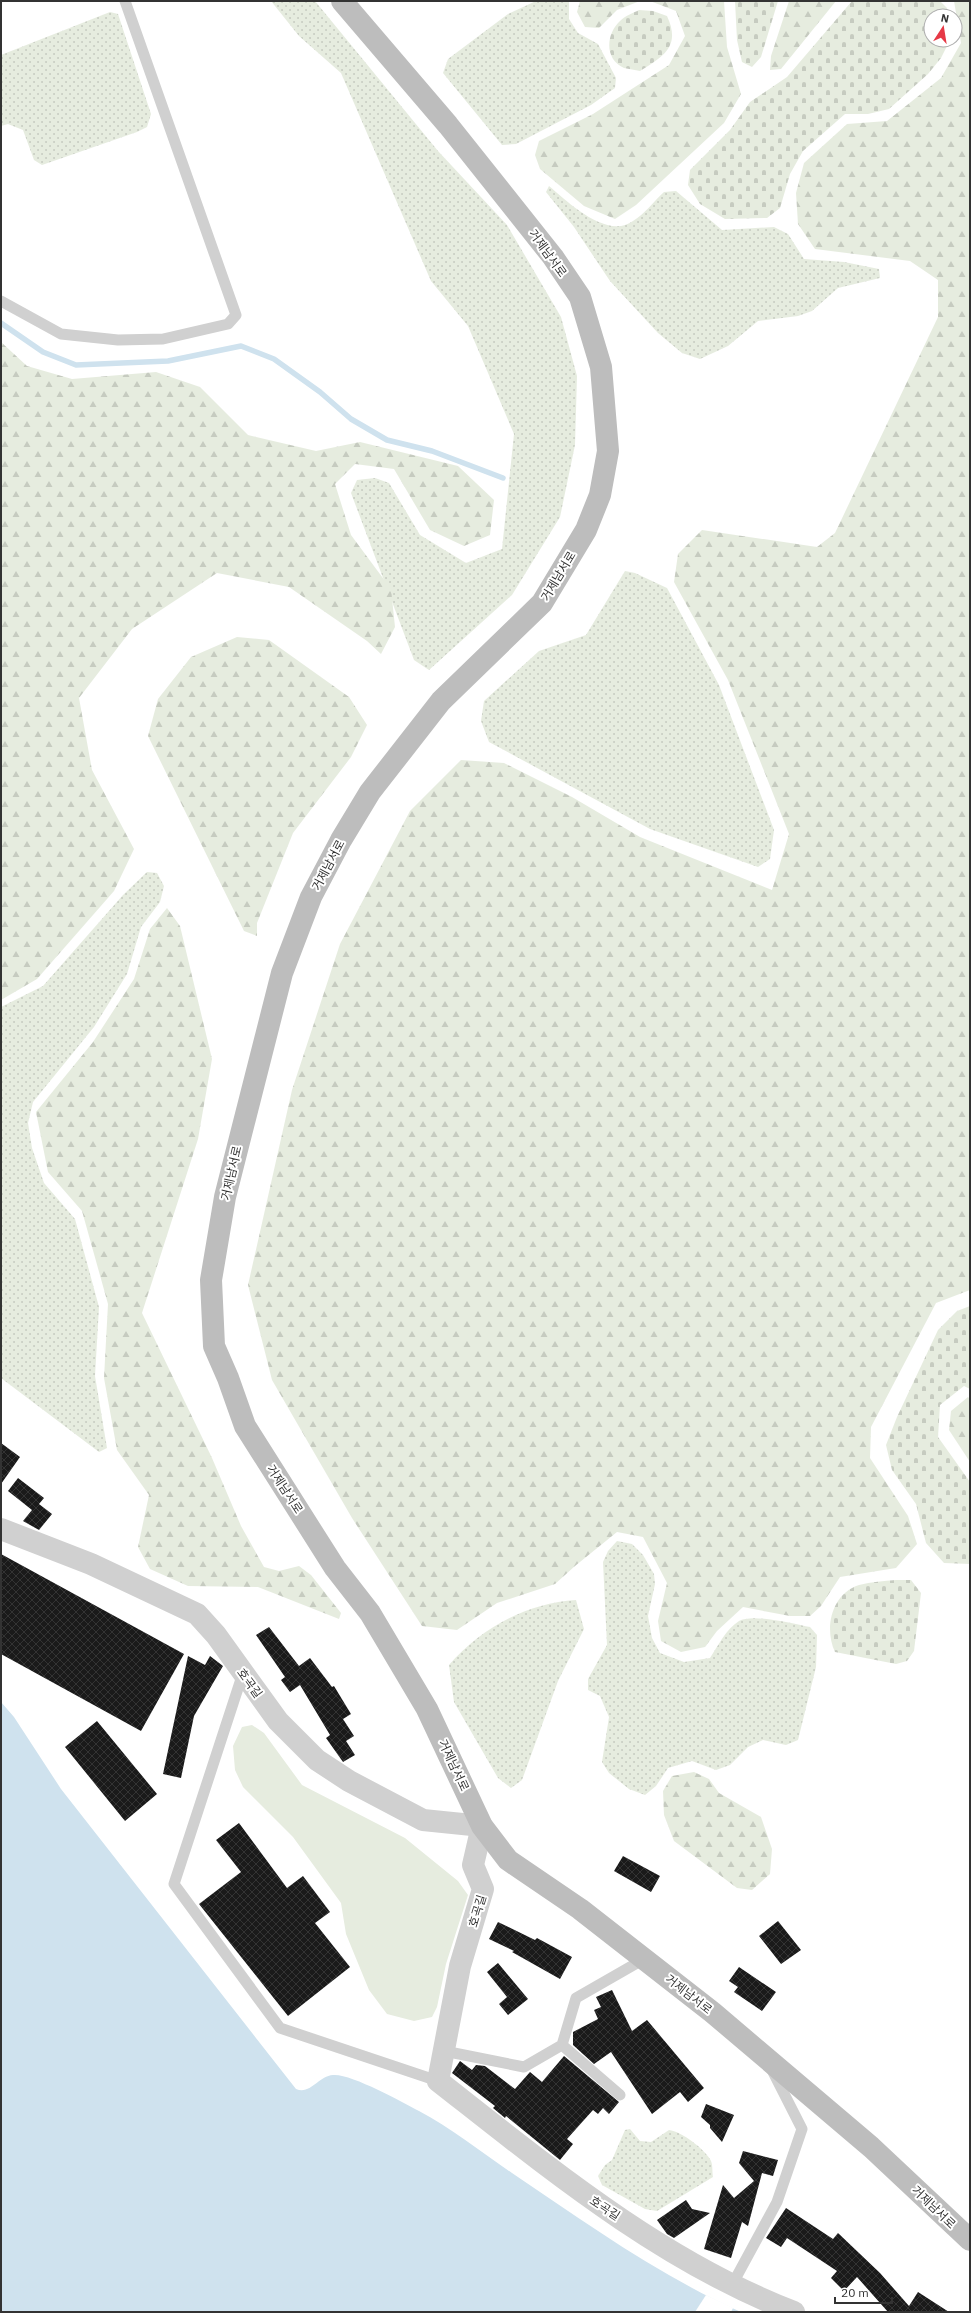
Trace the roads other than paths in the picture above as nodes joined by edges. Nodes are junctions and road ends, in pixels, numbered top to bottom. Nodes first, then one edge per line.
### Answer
1 (125, 1) edge
2 (342, 1) edge
3 (1, 301) edge
4 (1, 1529) edge
5 (243, 1673) junction
6 (482, 1826) junction
7 (644, 1959) junction
8 (562, 2045) junction
9 (444, 2051) junction
10 (765, 2057) junction
11 (438, 2081) junction
12 (620, 2095) dead end
13 (970, 2240) edge
14 (732, 2285) junction
15 (794, 2312) edge

1 - 3 lane
2 - 6 main road, 거제남서로
4 - 5 street, 호곡길
5 - 6 street, 호곡길
5 - 11 lane
6 - 7 main road, 거제남서로
6 - 9 street, 호곡길
7 - 8 lane
7 - 10 main road, 거제남서로
8 - 9 lane
8 - 12 lane
9 - 11 street, 호곡길
10 - 13 main road, 거제남서로
10 - 14 lane
11 - 14 street, 호곡길
14 - 15 street, 호곡길

